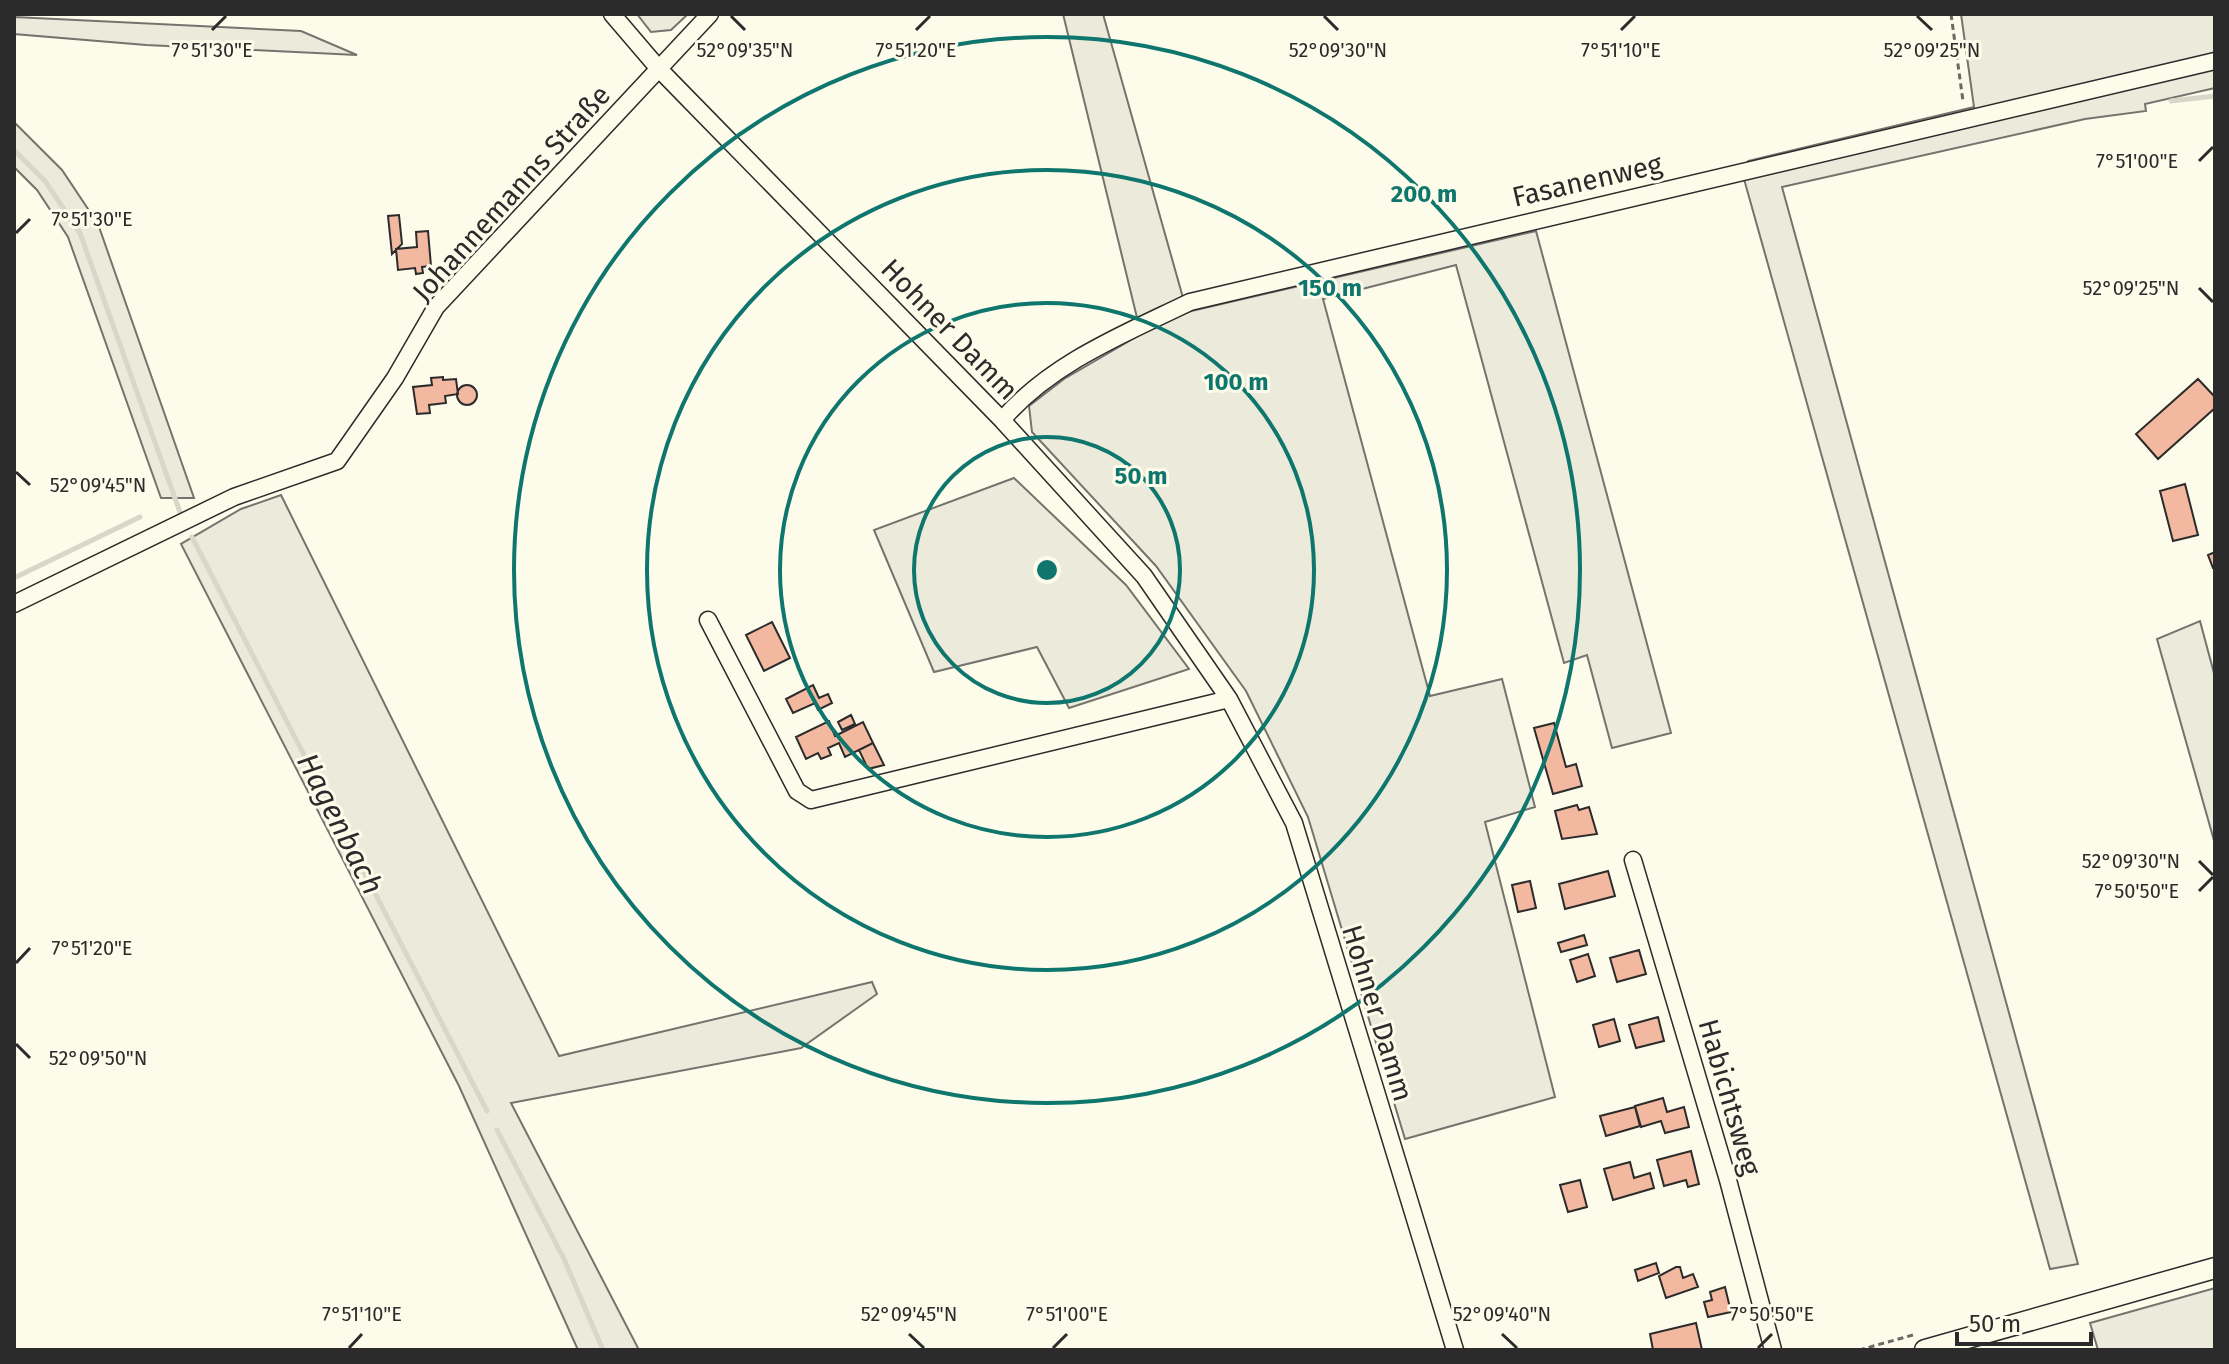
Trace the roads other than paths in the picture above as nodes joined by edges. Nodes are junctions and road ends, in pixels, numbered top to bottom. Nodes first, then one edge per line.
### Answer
1 (612, 14) edge
2 (710, 14) edge
3 (2215, 61) edge
4 (659, 69) junction
5 (1002, 420) junction
6 (14, 604) edge
7 (708, 620) dead end
8 (1229, 699) junction
9 (1633, 860) dead end
10 (2215, 1268) edge
11 (1455, 1350) edge
12 (1773, 1350) edge
13 (1925, 1350) edge

1 - 4 street, Hohner Damm
2 - 4 street, Johannemanns Straße
3 - 5 street, Fasanenweg
4 - 5 street, Hohner Damm
4 - 6 street, Johannemanns Straße
5 - 8 street, Hohner Damm
7 - 8 street
8 - 11 street, Hohner Damm
9 - 12 street, Habichtsweg
10 - 13 street

